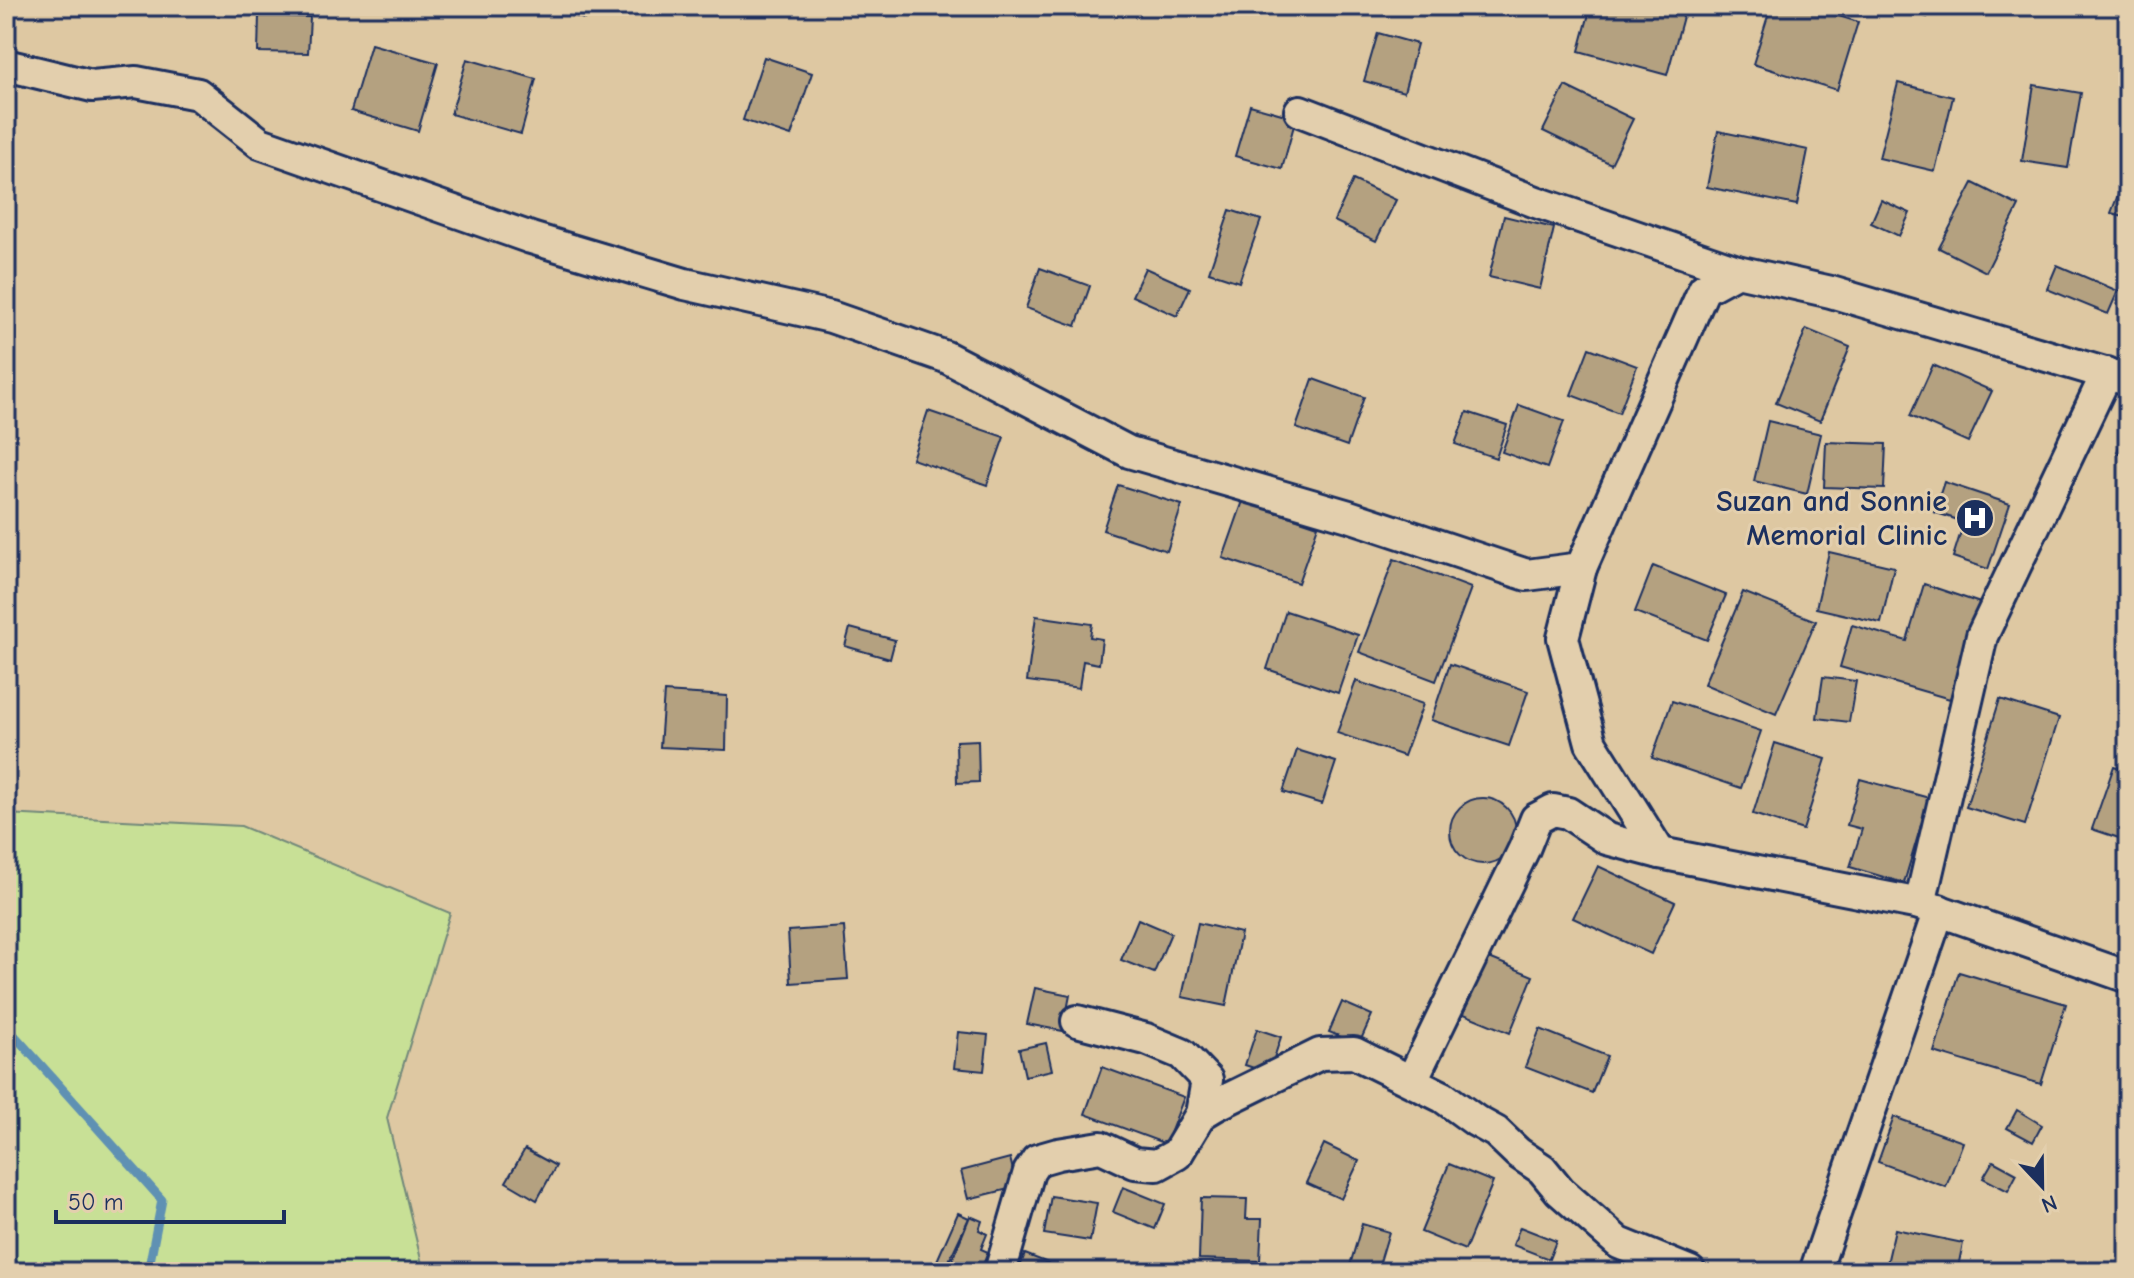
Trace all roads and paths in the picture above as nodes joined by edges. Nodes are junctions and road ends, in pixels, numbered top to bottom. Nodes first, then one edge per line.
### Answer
1 (6, 65) edge
2 (1300, 111) dead end
3 (1737, 271) junction
4 (2118, 376) edge
5 (1581, 568) junction
6 (1660, 853) junction
7 (1929, 907) junction
8 (2128, 977) edge
9 (1077, 1021) dead end
10 (1412, 1080) junction
11 (1201, 1114) junction
12 (1000, 1272) edge
13 (1690, 1272) edge
14 (1815, 1272) edge

1 - 5 street
2 - 3 street
3 - 4 street
3 - 5 street
4 - 7 street
5 - 6 street
6 - 7 street
6 - 10 street
7 - 8 street
7 - 14 street
9 - 11 street
10 - 11 street
10 - 13 street
11 - 12 street

